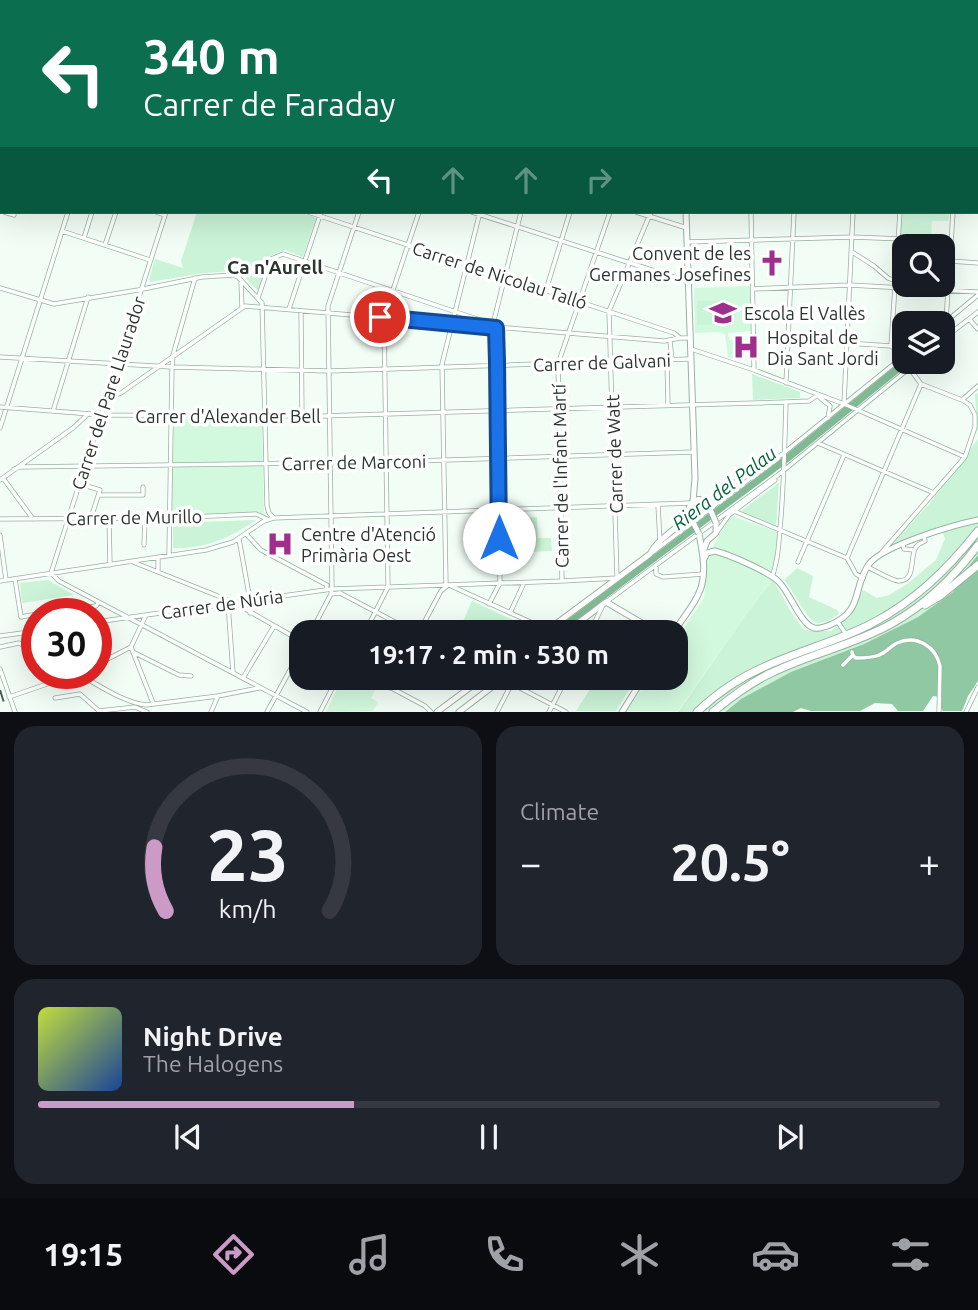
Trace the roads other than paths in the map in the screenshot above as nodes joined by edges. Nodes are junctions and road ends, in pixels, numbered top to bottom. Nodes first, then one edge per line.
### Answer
1 (11, 214) edge
2 (67, 214) edge
3 (91, 214) edge
4 (115, 214) edge
5 (165, 214) edge
6 (321, 214) edge
7 (358, 214) edge
8 (418, 214) edge
9 (480, 214) edge
10 (483, 214) edge
11 (521, 214) edge
12 (569, 214) edge
13 (609, 214) edge
14 (650, 214) edge
15 (687, 214) edge
16 (751, 214) edge
17 (794, 214) edge
18 (853, 214) edge
19 (900, 214) edge
20 (953, 214) edge
21 (14, 215) dead end
22 (517, 226) junction
23 (354, 227) junction
24 (687, 228) junction
25 (62, 231) junction
26 (898, 234) edge
27 (951, 234) edge
28 (853, 237) junction
29 (84, 238) junction
30 (892, 239) edge
31 (562, 240) junction
32 (752, 240) junction
33 (793, 240) junction
34 (688, 242) junction
35 (105, 245) junction
36 (408, 245) junction
37 (597, 251) junction
38 (852, 252) junction
39 (150, 260) junction
40 (305, 261) junction
41 (955, 261) edge
42 (629, 263) junction
43 (978, 263) edge
44 (467, 264) junction
45 (340, 272) junction
46 (504, 277) junction
47 (195, 278) junction
48 (241, 280) junction
49 (892, 280) edge
50 (689, 282) junction
51 (849, 285) junction
52 (791, 287) junction
53 (0, 288) edge
54 (141, 288) junction
55 (892, 288) edge
56 (753, 289) junction
57 (393, 290) junction
58 (546, 290) junction
59 (955, 292) edge
60 (978, 294) edge
61 (88, 297) junction
62 (894, 297) edge
63 (258, 298) junction
64 (40, 300) junction
65 (579, 301) junction
66 (263, 307) junction
67 (242, 309) junction
68 (289, 309) junction
69 (301, 311) junction
70 (455, 311) junction
71 (609, 311) junction
72 (978, 312) edge
73 (329, 313) junction
74 (955, 314) edge
75 (384, 317) junction
76 (969, 319) junction
77 (452, 324) junction
78 (483, 326) junction
79 (496, 328) junction
80 (978, 329) edge
81 (955, 330) edge
82 (568, 333) junction
83 (611, 337) junction
84 (680, 338) junction
85 (690, 338) junction
86 (788, 338) junction
87 (670, 341) junction
88 (822, 342) dead end
89 (847, 343) junction
90 (891, 346) joint
91 (691, 349) junction
92 (173, 355) junction
93 (0, 357) edge
94 (22, 358) junction
95 (691, 359) junction
96 (669, 360) junction
97 (68, 361) junction
98 (612, 362) junction
99 (118, 363) junction
100 (558, 363) junction
101 (161, 365) junction
102 (497, 366) junction
103 (172, 367) junction
104 (442, 368) junction
105 (264, 369) junction
106 (385, 369) junction
107 (302, 370) junction
108 (754, 370) junction
109 (329, 371) junction
110 (892, 371) edge
111 (893, 374) edge
112 (914, 374) edge
113 (786, 383) junction
114 (921, 384) junction
115 (978, 386) edge
116 (804, 389) junction
117 (108, 393) junction
118 (818, 395) junction
119 (962, 400) junction
120 (801, 401) junction
121 (786, 402) junction
122 (692, 405) junction
123 (845, 405) junction
124 (668, 406) junction
125 (0, 407) edge
126 (612, 407) junction
127 (6, 408) junction
128 (558, 409) junction
129 (497, 410) junction
130 (53, 411) junction
131 (857, 411) junction
132 (443, 413) junction
133 (386, 414) junction
134 (87, 415) junction
135 (101, 415) junction
136 (171, 416) junction
137 (265, 416) junction
138 (302, 416) junction
139 (329, 416) junction
140 (828, 418) junction
141 (0, 428) edge
142 (902, 430) junction
143 (818, 443) junction
144 (694, 452) junction
145 (614, 454) junction
146 (785, 454) junction
147 (844, 455) junction
148 (559, 456) junction
149 (33, 457) junction
150 (965, 457) junction
151 (498, 459) junction
152 (443, 460) junction
153 (387, 462) junction
154 (330, 463) junction
155 (266, 464) junction
156 (767, 464) junction
157 (169, 465) junction
158 (85, 466) junction
159 (34, 467) junction
160 (785, 468) junction
161 (14, 469) junction
162 (883, 470) junction
163 (778, 475) junction
164 (1, 479) edge
165 (80, 484) junction
166 (143, 487) dead end
167 (695, 487) junction
168 (934, 493) junction
169 (99, 495) junction
170 (705, 501) junction
171 (692, 502) junction
172 (658, 505) junction
173 (674, 505) junction
174 (616, 507) junction
175 (560, 509) junction
176 (498, 511) junction
177 (734, 512) junction
178 (444, 513) junction
179 (690, 513) junction
180 (388, 514) junction
181 (331, 516) junction
182 (91, 518) junction
183 (109, 518) junction
184 (145, 518) junction
185 (168, 518) junction
186 (274, 518) junction
187 (0, 519) edge
188 (33, 519) junction
189 (69, 519) junction
190 (267, 519) junction
191 (978, 520) edge
192 (780, 531) junction
193 (978, 531) edge
194 (246, 534) junction
195 (0, 535) edge
196 (706, 536) junction
197 (924, 536) junction
198 (239, 539) junction
199 (807, 541) junction
200 (660, 542) junction
201 (144, 545) dead end
202 (903, 545) junction
203 (978, 545) edge
204 (915, 550) junction
205 (717, 552) junction
206 (649, 554) junction
207 (169, 555) junction
208 (880, 555) junction
209 (158, 557) junction
210 (704, 558) junction
211 (847, 558) junction
212 (133, 562) junction
213 (798, 562) dead end
214 (110, 565) junction
215 (656, 565) junction
216 (978, 565) edge
217 (867, 569) junction
218 (854, 570) junction
219 (158, 572) junction
220 (51, 573) junction
221 (703, 574) junction
222 (772, 577) junction
223 (617, 578) junction
224 (863, 578) junction
225 (15, 579) junction
226 (6, 580) junction
227 (0, 581) edge
228 (562, 581) junction
229 (524, 582) junction
230 (500, 583) junction
231 (447, 585) junction
232 (437, 586) junction
233 (388, 587) junction
234 (349, 589) junction
235 (330, 591) junction
236 (441, 591) junction
237 (345, 596) junction
238 (92, 598) edge
239 (250, 600) junction
240 (230, 603) junction
241 (605, 603) junction
242 (489, 604) junction
243 (112, 609) edge
244 (376, 612) junction
245 (250, 613) junction
246 (510, 613) junction
247 (146, 615) junction
248 (906, 615) junction
249 (21, 617) edge
250 (128, 618) junction
251 (112, 620) edge
252 (317, 620) edge
253 (372, 620) edge
254 (392, 620) edge
255 (424, 620) edge
256 (525, 620) edge
257 (561, 620) edge
258 (582, 620) edge
259 (596, 620) edge
260 (635, 620) edge
261 (682, 620) edge
262 (837, 621) junction
263 (142, 625) junction
264 (274, 626) junction
265 (844, 631) dead end
266 (21, 633) edge
267 (17, 634) junction
268 (289, 634) edge
269 (0, 636) edge
270 (19, 643) joint
271 (0, 646) edge
272 (132, 650) junction
273 (112, 658) edge
274 (843, 665) dead end
275 (0, 669) edge
276 (233, 672) junction
277 (289, 672) edge
278 (191, 676) dead end
279 (243, 678) junction
280 (978, 687) edge
281 (262, 688) junction
282 (32, 689) edge
283 (108, 689) edge
284 (331, 690) edge
285 (394, 690) edge
286 (467, 690) edge
287 (488, 690) edge
288 (522, 690) edge
289 (560, 690) edge
290 (636, 690) edge
291 (508, 691) edge
292 (218, 696) junction
293 (276, 696) junction
294 (9, 697) junction
295 (55, 698) dead end
296 (153, 704) junction
297 (553, 704) junction
298 (15, 712) edge
299 (99, 712) edge
300 (147, 712) edge
301 (211, 712) edge
302 (267, 712) edge
303 (306, 712) edge
304 (320, 712) edge
305 (431, 712) edge
306 (438, 712) edge
307 (459, 712) edge
308 (497, 712) edge
309 (549, 712) edge
310 (566, 712) edge
311 (622, 712) edge
312 (697, 712) edge
313 (713, 712) edge
314 (939, 712) edge
315 (966, 712) edge

1 - 21 street
2 - 25 street
3 - 29 street
4 - 35 street
5 - 39 street, Carrer del Pare Llaurador
6 - 23 street, Carrer de Nicolau Talló
6 - 40 street
7 - 23 street
8 - 36 street
9 - 44 street
10 - 22 street
11 - 22 street
12 - 31 street
13 - 37 street, Carrer de l'Infant Martí
14 - 24 street
14 - 42 street, Carrer de Watt
15 - 24 main road
16 - 32 street
17 - 33 street
18 - 28 street
19 - 26 street
20 - 27 street
22 - 31 street
22 - 46 street
23 - 36 street, Carrer de Nicolau Talló
23 - 45 street
24 - 34 main road
25 - 29 street
25 - 64 street
28 - 30 street
28 - 33 street
28 - 38 street
29 - 35 street
31 - 37 street
31 - 58 street
32 - 33 street
32 - 34 street
32 - 56 street
33 - 52 street
34 - 50 main road
35 - 39 street
36 - 44 street, Carrer de Nicolau Talló
36 - 57 street
37 - 42 street
37 - 65 street, Carrer de l'Infant Martí
38 - 49 street
38 - 51 street
39 - 54 street, Carrer del Pare Llaurador
40 - 45 street
40 - 63 street
40 - 68 street
41 - 43 street
42 - 50 street
42 - 71 street, Carrer de Watt
44 - 46 street, Carrer de Nicolau Talló
44 - 70 street
45 - 57 street
45 - 73 street
46 - 58 street, Carrer de Nicolau Talló
46 - 79 street
47 - 48 street
47 - 54 street
47 - 92 street
48 - 63 street
48 - 67 street
50 - 85 main road
51 - 52 street
51 - 55 street
51 - 89 street
52 - 56 street
52 - 86 street
53 - 64 street
54 - 61 street
54 - 99 street, Carrer del Pare Llaurador
56 - 108 street
57 - 70 street
57 - 75 street
58 - 65 street, Carrer de Nicolau Talló
59 - 60 street
60 - 74 street
61 - 64 street
61 - 97 street
62 - 90 street
63 - 66 street
64 - 94 street
65 - 71 street, Carrer de Nicolau Talló
65 - 82 street, Carrer de l'Infant Martí
66 - 67 street
66 - 68 street
66 - 105 street
67 - 92 street
68 - 69 street
69 - 73 street
69 - 107 street
70 - 77 street
70 - 78 street
71 - 83 street, Carrer de Watt
71 - 84 street, Carrer de Nicolau Talló
72 - 76 street
73 - 75 street
73 - 109 street
75 - 77 street
75 - 106 street
76 - 80 street
76 - 81 street
77 - 78 street
77 - 104 street
78 - 79 street
79 - 82 street
79 - 102 street
82 - 83 street
82 - 100 street, Carrer de l'Infant Martí
83 - 87 street
83 - 98 street, Carrer de Watt
84 - 85 street, Carrer de Nicolau Talló
84 - 87 street
85 - 91 main road
86 - 88 street
86 - 113 street
87 - 96 street
89 - 90 street
89 - 123 street
91 - 95 main road
91 - 108 street
92 - 101 street
92 - 103 street
93 - 94 street, Carrer de Galvani
94 - 97 street, Carrer de Galvani
94 - 127 street
95 - 96 street, Carrer de Galvani
95 - 122 main road
96 - 98 street, Carrer de Galvani
96 - 124 street
97 - 99 street, Carrer de Galvani
97 - 130 street
98 - 100 street, Carrer de Galvani
98 - 126 street, Carrer de Watt
99 - 101 street, Carrer de Galvani
99 - 117 street, Carrer del Pare Llaurador
100 - 102 street, Carrer de Galvani
100 - 128 street, Carrer de l'Infant Martí
101 - 103 street, Carrer de Galvani
101 - 117 street
102 - 104 street, Carrer de Galvani
102 - 129 street
103 - 105 street, Carrer de Galvani
103 - 136 street
104 - 106 street, Carrer de Galvani
104 - 132 street
105 - 107 street, Carrer de Galvani
105 - 137 street
106 - 109 street, Carrer de Galvani
106 - 133 street
107 - 109 street, Carrer de Galvani
107 - 138 street
108 - 113 street
109 - 139 street
110 - 123 street
111 - 131 street
112 - 114 street
113 - 116 street
114 - 119 street
114 - 142 street
115 - 119 street
116 - 118 street
116 - 120 street
117 - 135 street, Carrer del Pare Llaurador
118 - 120 street, Carrer d'Alexander Bell
118 - 123 street
118 - 140 street
119 - 150 street
120 - 121 street, Carrer d'Alexander Bell
121 - 122 street, Carrer d'Alexander Bell
121 - 146 street
122 - 124 street, Carrer d'Alexander Bell
122 - 144 main road
123 - 131 street
123 - 140 street
124 - 126 street, Carrer d'Alexander Bell
125 - 127 street, Carrer d'Alexander Bell
126 - 128 street, Carrer d'Alexander Bell
126 - 145 street, Carrer de Watt
127 - 130 street, Carrer d'Alexander Bell
127 - 141 street
128 - 129 street, Carrer d'Alexander Bell
128 - 148 street, Carrer de l'Infant Martí
129 - 132 street, Carrer d'Alexander Bell
129 - 151 street
130 - 134 street, Carrer d'Alexander Bell
131 - 142 street
131 - 143 street
132 - 133 street, Carrer d'Alexander Bell
132 - 152 street
133 - 139 street, Carrer d'Alexander Bell
133 - 153 street
134 - 135 street, Carrer d'Alexander Bell
134 - 149 street
135 - 136 street, Carrer d'Alexander Bell
135 - 158 street, Carrer del Pare Llaurador
136 - 137 street, Carrer d'Alexander Bell
136 - 157 street
137 - 138 street, Carrer d'Alexander Bell
137 - 155 street
138 - 139 street, Carrer d'Alexander Bell
139 - 154 street
140 - 146 street
142 - 150 street
142 - 162 street
143 - 147 street
143 - 160 street
144 - 145 street, Carrer de Marconi
144 - 167 main road
145 - 148 street, Carrer de Marconi
145 - 174 street, Carrer de Watt
146 - 156 street
146 - 160 street
147 - 162 street
147 - 199 street
148 - 151 street, Carrer de Marconi
148 - 175 street, Carrer de l'Infant Martí
149 - 159 street
149 - 161 street
150 - 168 street
151 - 152 street, Carrer de Marconi
151 - 176 street
152 - 153 street, Carrer de Marconi
152 - 178 street
153 - 154 street, Carrer de Marconi
153 - 180 street
154 - 155 street, Carrer de Marconi
154 - 181 street
155 - 157 street, Carrer de Marconi
155 - 186 street
156 - 170 street
156 - 206 street
157 - 158 street, Carrer de Marconi
157 - 185 street
158 - 159 street, Carrer de Marconi
158 - 165 street, Carrer del Pare Llaurador
159 - 161 street, Carrer de Marconi
160 - 163 street
160 - 192 street
161 - 164 street
162 - 168 street
162 - 211 street
163 - 177 street
163 - 215 street
164 - 188 street
165 - 169 street
165 - 189 street, Carrer del Pare Llaurador
166 - 169 street
167 - 170 main road
167 - 171 main road
168 - 208 street
169 - 182 street
170 - 171 main road
170 - 196 main road, bridge
171 - 173 street
171 - 179 main road
172 - 173 street
172 - 174 street
172 - 200 street
173 - 179 street
174 - 175 street
174 - 223 street, Carrer de Watt
175 - 176 street
175 - 228 street, Carrer de l'Infant Martí
176 - 178 street
176 - 230 street
177 - 192 street
177 - 196 street
178 - 180 street
178 - 231 street
179 - 196 main road, bridge
179 - 200 main road
180 - 181 street
180 - 233 street
181 - 186 street
181 - 235 street
182 - 183 street, Carrer de Murillo
182 - 189 street, Carrer de Murillo
183 - 184 street, Carrer de Murillo
183 - 214 street
184 - 185 street, Carrer de Murillo
184 - 201 street
185 - 190 street, Carrer de Murillo
185 - 207 street
186 - 190 street
187 - 188 street, Carrer de Murillo
188 - 189 street, Carrer de Murillo
189 - 220 street, Carrer del Pare Llaurador
190 - 194 street
191 - 197 main road
192 - 199 street
192 - 222 street
193 - 312 highway
194 - 198 street
194 - 235 street
195 - 226 street
196 - 205 main road
196 - 210 main road
197 - 202 main road
197 - 204 street
198 - 207 street
198 - 239 street
199 - 211 street
199 - 213 street
200 - 206 main road
202 - 204 street
202 - 208 main road
203 - 248 highway
204 - 217 street
205 - 210 main road
205 - 222 main road
206 - 223 main road
207 - 209 street
208 - 217 main road
209 - 212 street
209 - 219 street
210 - 221 main road
211 - 218 street
212 - 214 street
212 - 219 street
214 - 220 street
215 - 221 street
215 - 241 street
216 - 248 highway
217 - 218 street
217 - 224 main road
218 - 224 street
219 - 240 street
220 - 225 street
220 - 238 street
221 - 261 main road
222 - 262 main road
223 - 228 street, Carrer de Núria
223 - 257 main road
224 - 262 main road
225 - 226 street
225 - 249 street
226 - 227 street
228 - 229 street, Carrer de Núria
229 - 230 street, Carrer de Núria
229 - 246 street
230 - 231 street, Carrer de Núria
230 - 242 street
231 - 232 street, Carrer de Núria
231 - 236 street
231 - 242 street
232 - 233 street, Carrer de Núria
232 - 236 street
233 - 234 street, Carrer de Núria
233 - 244 street
234 - 235 street, Carrer de Núria
234 - 237 street
235 - 237 street
235 - 239 street, Carrer de Núria
235 - 252 street
236 - 255 street
237 - 244 street
239 - 240 street, Carrer de Núria
239 - 245 street
240 - 245 street
240 - 247 street, Carrer de Núria
240 - 276 street
241 - 258 main road
241 - 259 street
241 - 260 main road
242 - 246 street
243 - 250 street
244 - 253 street
244 - 254 street
245 - 264 street
246 - 256 street
247 - 250 street, Carrer de Núria
247 - 263 street
248 - 313 highway
250 - 251 street, Carrer de Núria
250 - 263 street
262 - 265 street
263 - 272 street
263 - 276 street
264 - 268 street
264 - 279 street
266 - 267 street
267 - 269 street
267 - 270 street
270 - 271 street
272 - 273 street
272 - 278 street
272 - 296 street
274 - 314 street
275 - 294 street
276 - 279 street
277 - 293 street
279 - 281 street
280 - 315 street
281 - 292 street
281 - 293 street
282 - 294 street
283 - 296 street
284 - 304 street
285 - 305 street
286 - 306 main road
287 - 307 main road
288 - 297 street
289 - 297 street
290 - 311 main road
291 - 308 street
292 - 296 street
292 - 301 street
293 - 302 street
293 - 303 street
294 - 298 street
295 - 299 street
297 - 309 street
297 - 310 street
299 - 300 street

